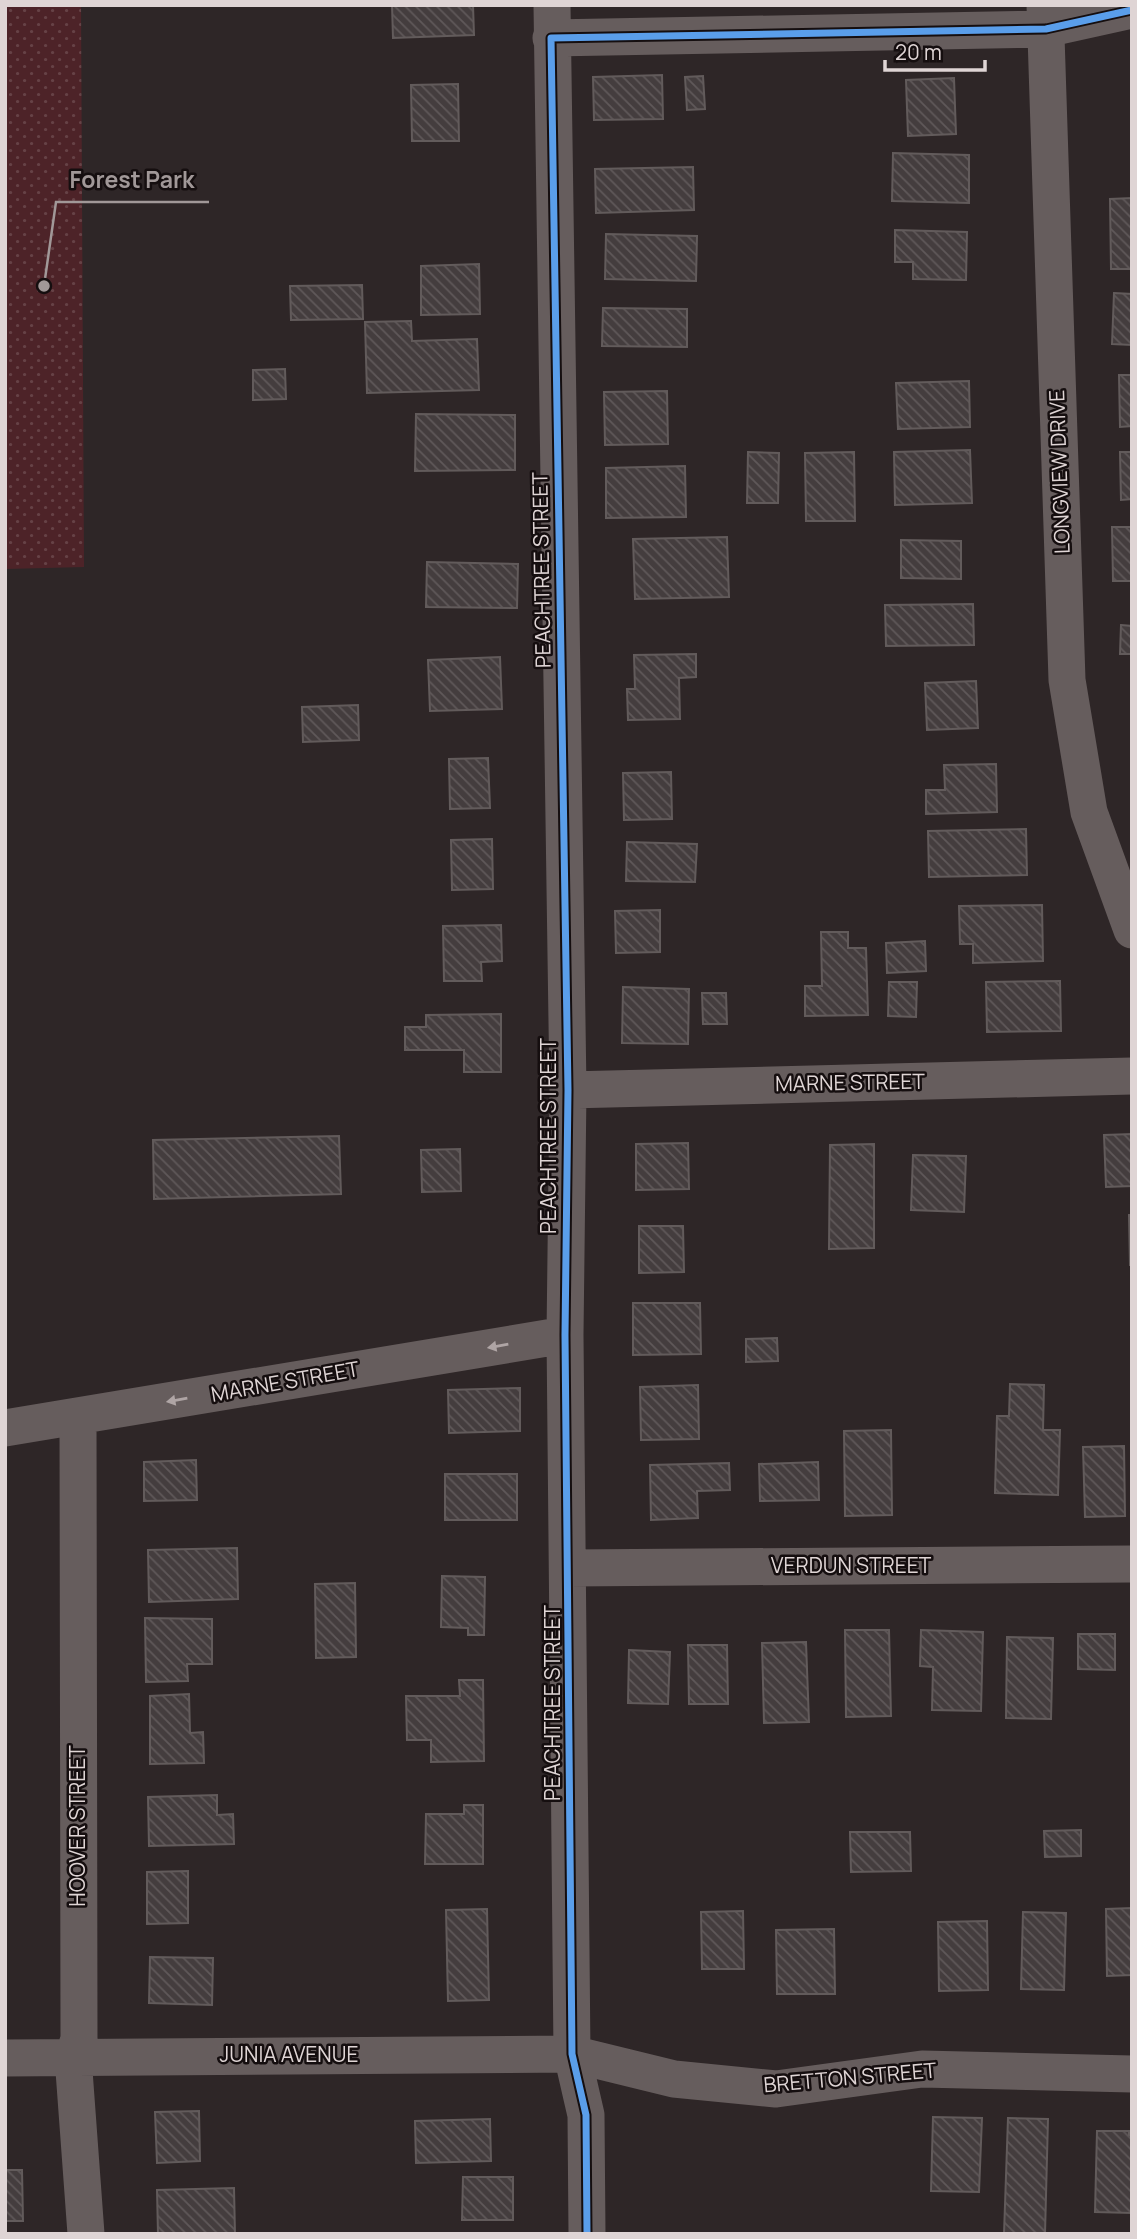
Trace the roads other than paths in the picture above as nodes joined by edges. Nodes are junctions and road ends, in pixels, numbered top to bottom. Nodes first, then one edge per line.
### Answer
1 (1132, 10) edge
2 (1046, 17) edge
3 (552, 21) edge
4 (1132, 930) edge
5 (1132, 1076) edge
6 (568, 1090) junction
7 (565, 1335) junction
8 (78, 1417) junction
9 (5, 1429) edge
10 (1132, 1564) edge
11 (569, 1567) junction
12 (572, 2054) junction
13 (73, 2057) junction
14 (5, 2058) edge
15 (1132, 2074) edge
16 (86, 2234) edge
17 (587, 2234) edge

1 - 2 street
2 - 3 street
2 - 4 street, LONGVIEW DRIVE
3 - 6 street, PEACHTREE STREET
5 - 6 street, MARNE STREET
6 - 7 street, PEACHTREE STREET
7 -> 8 street, MARNE STREET
7 - 11 street, PEACHTREE STREET
8 - 9 street, MARNE STREET
8 - 13 street, HOOVER STREET
10 - 11 street, VERDUN STREET
11 - 12 street, PEACHTREE STREET
12 - 13 street, JUNIA AVENUE
12 - 15 street, BRETTON STREET
12 - 17 street, PEACHTREE STREET
13 - 14 street, JUNIA AVENUE
13 - 16 street, HOOVER STREET

